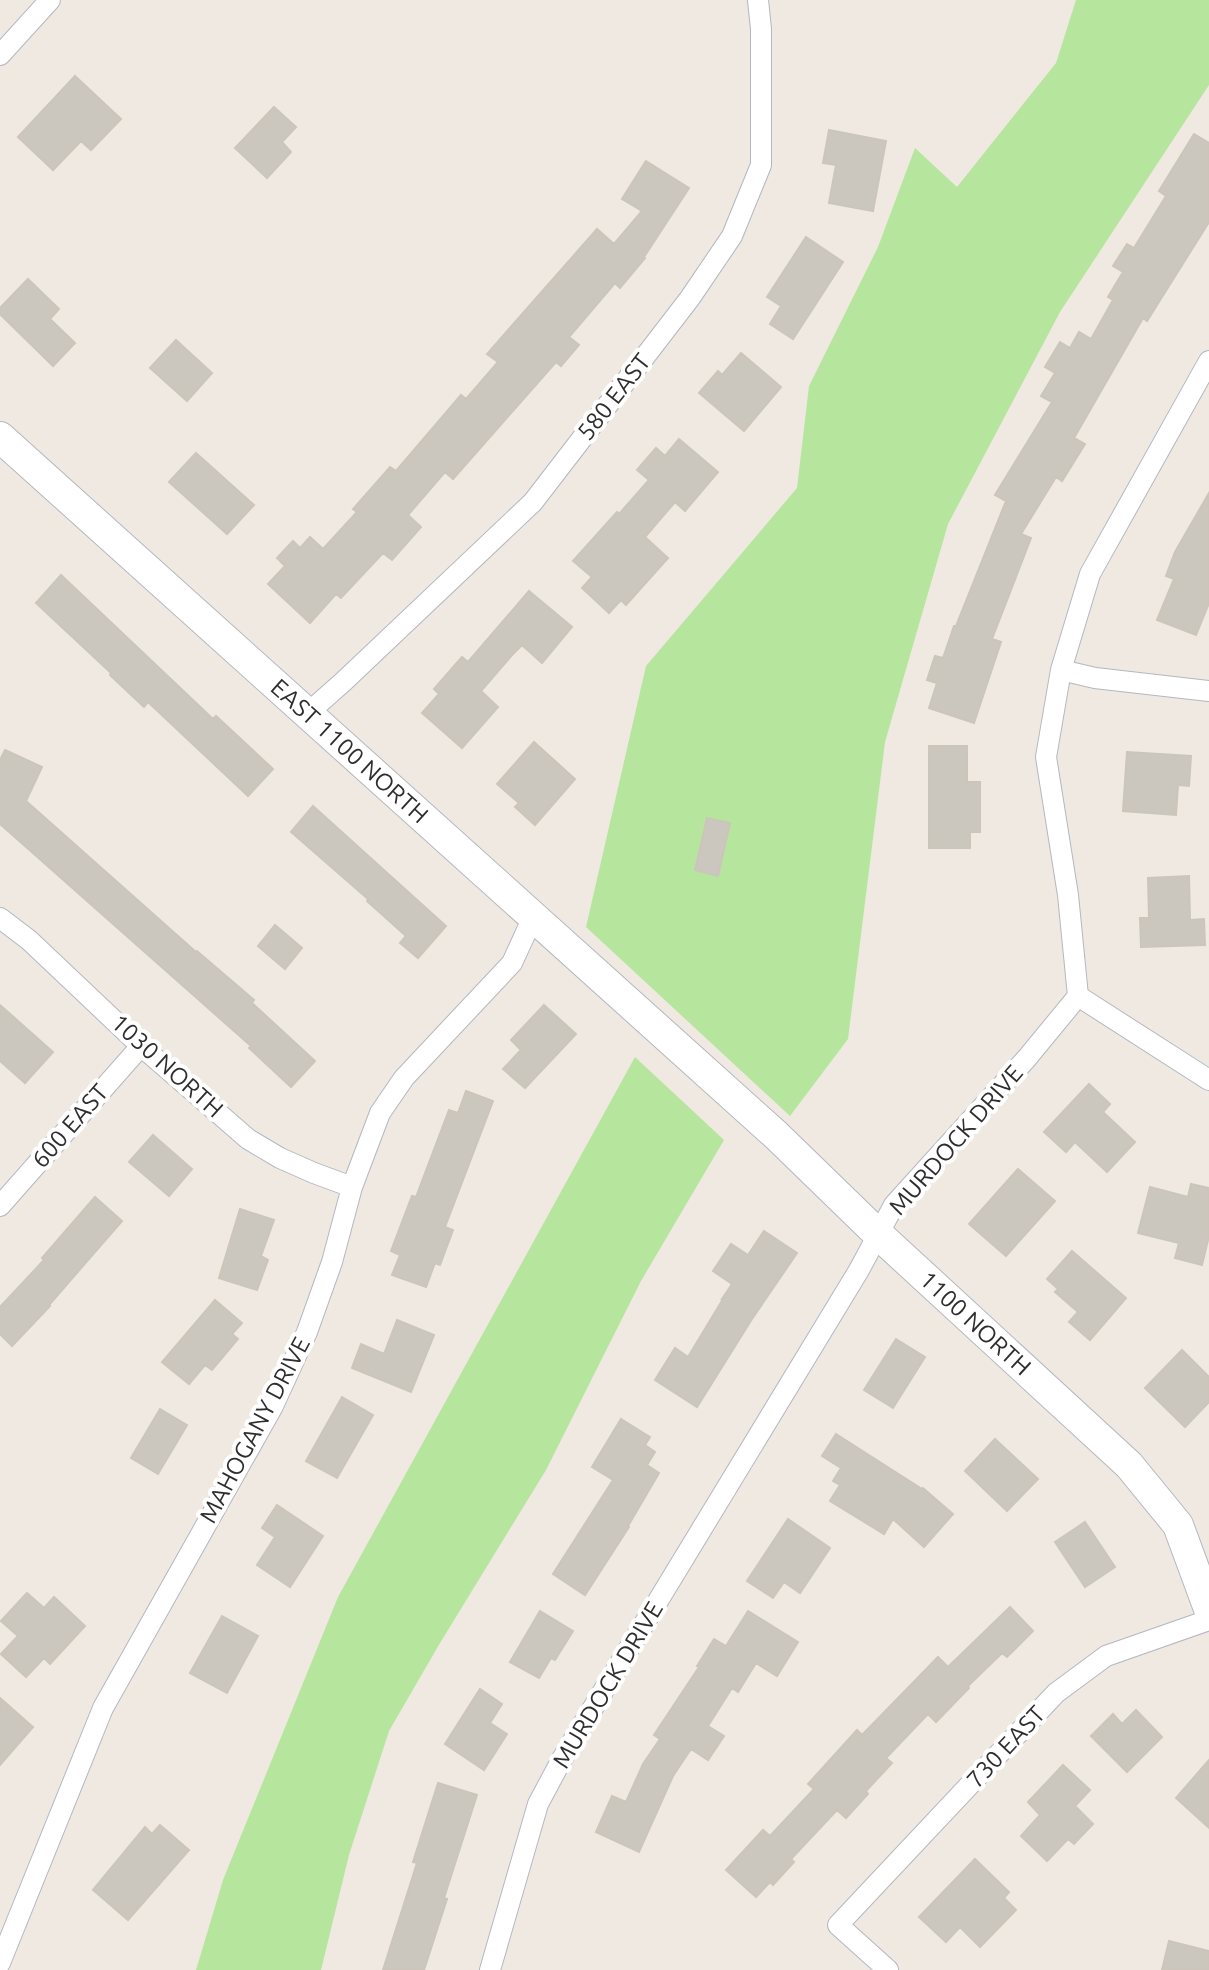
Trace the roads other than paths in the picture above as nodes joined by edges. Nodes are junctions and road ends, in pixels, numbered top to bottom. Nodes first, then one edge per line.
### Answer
1 (50, 0) edge
2 (758, 0) edge
3 (0, 55) edge
4 (1209, 361) edge
5 (0, 437) edge
6 (1061, 670) junction
7 (1209, 691) edge
8 (308, 713) junction
9 (533, 917) junction
10 (0, 918) edge
11 (1078, 996) junction
12 (141, 1046) junction
13 (699, 1067) joint
14 (1209, 1080) edge
15 (352, 1187) junction
16 (0, 1206) edge
17 (879, 1235) junction
18 (1209, 1609) edge
19 (1209, 1620) edge
20 (0, 1963) edge
21 (490, 1970) edge
22 (888, 1970) edge

1 - 3 street
2 - 8 street, 580 EAST
4 - 6 street
5 - 8 street, EAST 1100 NORTH
6 - 7 street
6 - 11 street
8 - 9 street, EAST 1100 NORTH
9 - 13 street, EAST 1100 NORTH
9 - 15 street, MAHOGANY DRIVE
10 - 12 street, 1030 NORTH
11 - 14 street
11 - 17 street, MURDOCK DRIVE
12 - 15 street, 1030 NORTH
12 - 16 street, 600 EAST
13 - 17 street, 1100 NORTH
15 - 20 street, MAHOGANY DRIVE
17 - 18 street, 1100 NORTH
17 - 21 street, MURDOCK DRIVE
19 - 22 street, 730 EAST

